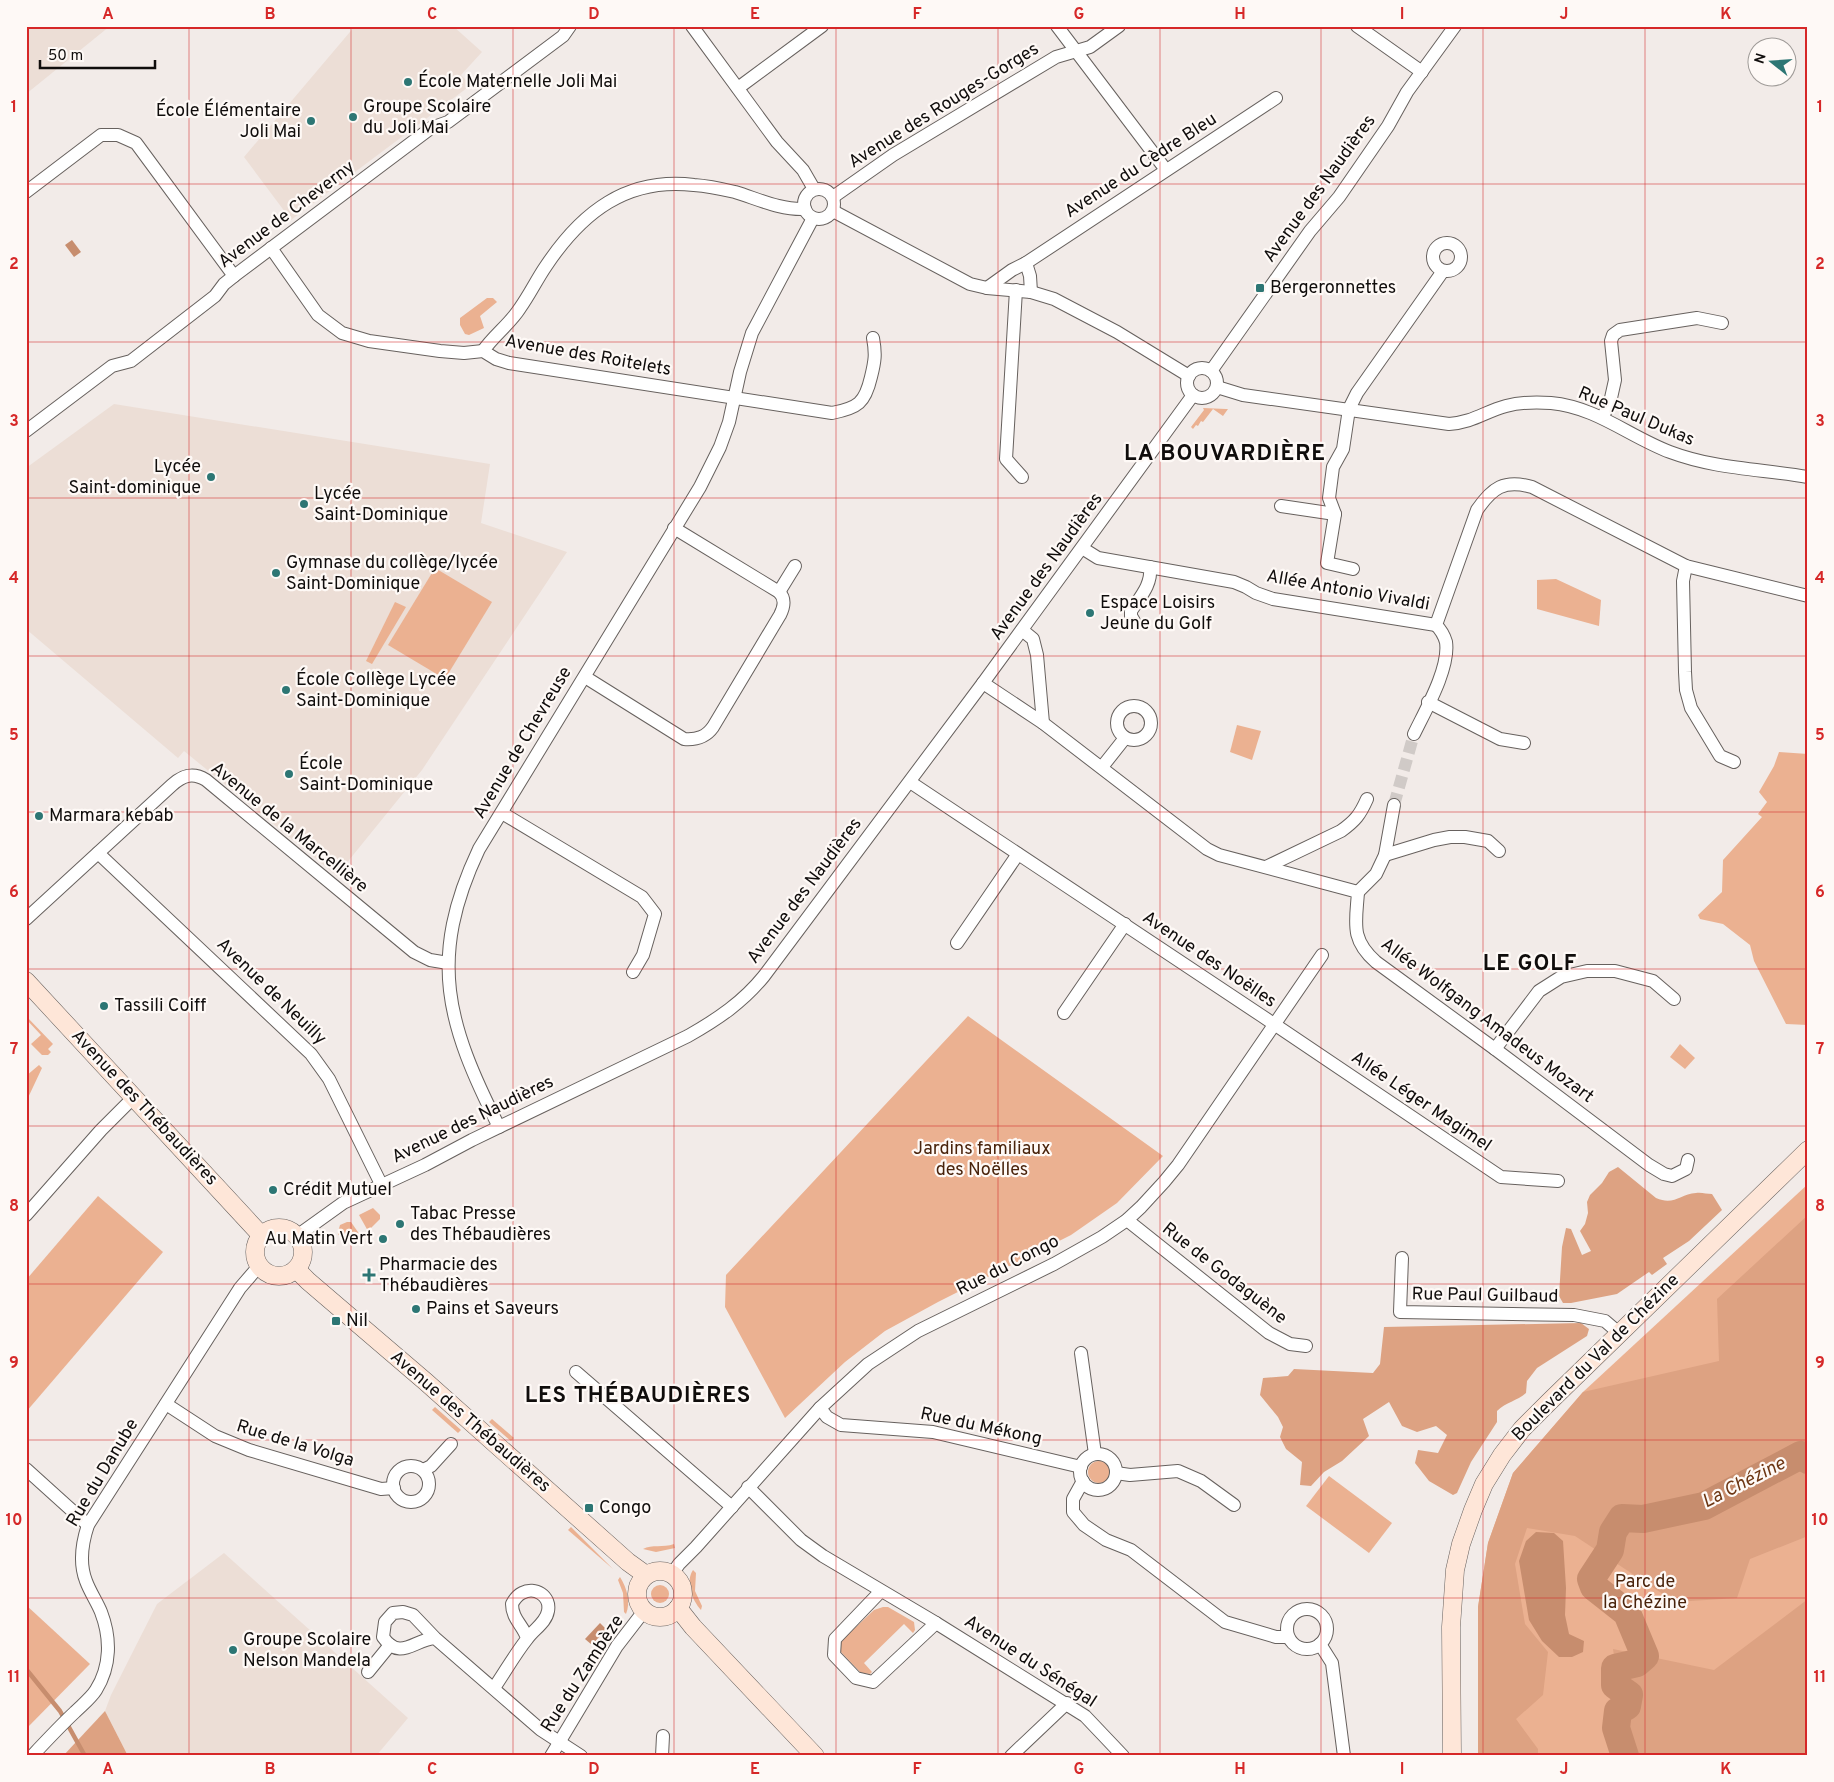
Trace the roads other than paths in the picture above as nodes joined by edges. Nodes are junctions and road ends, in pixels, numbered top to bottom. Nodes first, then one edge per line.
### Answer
1 (570, 26) edge
2 (692, 26) edge
3 (822, 26) edge
4 (1057, 26) edge
5 (1119, 26) edge
6 (1357, 26) edge
7 (1455, 26) edge
8 (1076, 51) junction
9 (1422, 72) junction
10 (738, 88) junction
11 (1276, 98) dead end
12 (1166, 170) junction
13 (814, 190) junction
14 (26, 192) edge
15 (833, 197) junction
16 (833, 212) junction
17 (809, 214) junction
18 (271, 248) junction
19 (1026, 263) junction
20 (1443, 271) dead end
21 (234, 276) junction
22 (987, 288) junction
23 (1016, 290) junction
24 (1032, 292) junction
25 (1722, 323) dead end
26 (873, 338) dead end
27 (483, 351) junction
28 (1211, 371) junction
29 (1189, 376) junction
30 (1217, 387) junction
31 (1193, 395) junction
32 (734, 398) junction
33 (1349, 409) junction
34 (1603, 418) junction
35 (26, 431) edge
36 (1022, 477) dead end
37 (1808, 477) edge
38 (1281, 506) dead end
39 (1335, 514) junction
40 (674, 528) junction
41 (1082, 548) junction
42 (795, 566) dead end
43 (1686, 566) junction
44 (1150, 567) junction
45 (1352, 568) dead end
46 (779, 592) junction
47 (1808, 596) edge
48 (1134, 621) dead end
49 (1436, 625) junction
50 (1022, 630) junction
51 (584, 677) junction
52 (983, 683) junction
53 (1040, 700) junction
54 (1428, 702) junction
55 (1013, 703) junction
56 (1043, 723) junction
57 (1414, 734) tunnel mouth
58 (1125, 738) dead end
59 (1524, 743) dead end
60 (1734, 762) dead end
61 (1102, 768) junction
62 (910, 782) junction
63 (1367, 799) dead end
64 (1394, 805) tunnel mouth
65 (502, 813) junction
66 (1499, 851) dead end
67 (98, 853) junction
68 (1018, 854) junction
69 (1385, 855) junction
70 (1266, 867) junction
71 (1358, 892) junction
72 (26, 919) edge
73 (1125, 924) junction
74 (957, 943) dead end
75 (1322, 955) dead end
76 (448, 963) junction
77 (633, 972) dead end
78 (26, 981) edge
79 (1674, 999) dead end
80 (1064, 1013) dead end
81 (1274, 1024) junction
82 (1495, 1049) junction
83 (134, 1097) junction
84 (499, 1127) junction
85 (1808, 1150) edge
86 (1688, 1160) dead end
87 (1558, 1181) dead end
88 (382, 1184) junction
89 (26, 1215) edge
90 (1126, 1220) junction
91 (261, 1235) junction
92 (297, 1236) junction
93 (1402, 1258) dead end
94 (260, 1266) junction
95 (296, 1269) junction
96 (1618, 1333) junction
97 (1306, 1346) dead end
98 (1081, 1352) dead end
99 (576, 1372) dead end
100 (166, 1404) junction
101 (820, 1408) junction
102 (451, 1444) dead end
103 (1095, 1454) junction
104 (1081, 1467) junction
105 (26, 1468) edge
106 (423, 1470) junction
107 (1116, 1473) junction
108 (1083, 1481) junction
109 (748, 1487) junction
110 (394, 1488) junction
111 (1234, 1505) dead end
112 (732, 1507) junction
113 (88, 1525) junction
114 (672, 1574) junction
115 (646, 1575) junction
116 (882, 1591) junction
117 (678, 1608) junction
118 (644, 1612) junction
119 (936, 1623) junction
120 (1288, 1637) junction
121 (435, 1638) junction
122 (527, 1638) dead end
123 (1320, 1644) junction
124 (390, 1645) junction
125 (368, 1672) dead end
126 (494, 1688) junction
127 (1067, 1703) junction
128 (663, 1736) dead end
129 (560, 1742) junction
130 (32, 1756) edge
131 (551, 1756) edge
132 (581, 1756) edge
133 (662, 1756) edge
134 (815, 1756) edge
135 (1011, 1756) edge
136 (1123, 1756) edge
137 (1344, 1756) edge
138 (1452, 1756) edge

1 - 18 street, Avenue de Cheverny
2 - 10 street
3 - 10 street
4 - 8 street
5 - 8 street, Avenue des Rouges-Gorges
6 - 9 street
7 - 9 street, Avenue des Naudières
8 - 12 street
8 - 15 street, Avenue des Rouges-Gorges
9 - 28 street, Avenue des Naudières
10 - 13 street
11 - 12 street, Avenue du Cèdre Bleu
12 - 19 street, Avenue du Cèdre Bleu
13 - 15 street
13 - 17 street
14 - 21 street
15 - 16 street
16 - 17 street
16 - 22 street
17 - 27 street
17 - 32 street
18 - 21 street, Avenue de Cheverny
18 - 27 street, Avenue des Roitelets
19 - 22 street, Avenue du Cèdre Bleu
19 - 24 street
20 - 33 street
21 - 35 street, Avenue de Cheverny
22 - 23 street
23 - 24 street
23 - 36 street
24 - 29 street
25 - 34 street
26 - 32 street, Avenue des Roitelets
27 - 32 street, Avenue des Roitelets
28 - 29 street
28 - 30 street
29 - 31 street
30 - 31 street
30 - 33 street, Rue Paul Dukas
31 - 41 street, Avenue des Naudières
32 - 40 street, Avenue de Chevreuse
33 - 34 street, Rue Paul Dukas
33 - 39 street
34 - 37 street, Rue Paul Dukas
38 - 39 street
39 - 45 street
40 - 46 street
40 - 51 street, Avenue de Chevreuse
41 - 44 street, Allée Antonio Vivaldi
41 - 50 street, Avenue des Naudières
42 - 46 street
43 - 47 street
43 - 49 street
43 - 60 street
44 - 48 street
44 - 49 street, Allée Antonio Vivaldi
46 - 51 street
49 - 54 street
50 - 52 street, Avenue des Naudières
50 - 53 street
51 - 65 street, Avenue de Chevreuse
52 - 55 street
52 - 62 street, Avenue des Naudières
53 - 55 street
53 - 56 street
54 - 57 street
54 - 59 street
55 - 56 street
56 - 61 street
58 - 61 street
61 - 70 street
62 - 68 street, Avenue des Noëlles
62 - 84 street, Avenue des Naudières
63 - 70 street
64 - 69 street
65 - 76 street, Avenue de Chevreuse
65 - 77 street
66 - 69 street
67 - 72 street, Avenue de la Marcellière
67 - 76 street, Avenue de la Marcellière
67 - 88 street, Avenue de Neuilly
68 - 73 street, Avenue des Noëlles
68 - 74 street
69 - 71 street
70 - 71 street
71 - 82 street, Allée Wolfgang Amadeus Mozart
73 - 80 street, Avenue des Noëlles
73 - 81 street, Avenue des Noëlles
75 - 81 street, Rue du Congo
76 - 84 street, Avenue de Chevreuse
78 - 83 street, Avenue des Thébaudières
79 - 82 street
81 - 87 street, Allée Léger Magimel
81 - 90 street, Rue du Congo
82 - 86 street, Allée Wolfgang Amadeus Mozart
83 - 89 street
83 - 91 street, Avenue des Thébaudières
84 - 88 street, Avenue des Naudières
85 - 96 street, Boulevard du Val de Chézine
88 - 92 street, Avenue des Naudières
90 - 97 street, Rue de Godaguène
90 - 101 street, Rue du Congo
91 - 92 street
91 - 94 street
92 - 95 street
93 - 96 street, Rue Paul Guilbaud
94 - 95 street
94 - 100 street, Rue du Danube
95 - 115 street, Avenue des Thébaudières
96 - 138 street, Boulevard du Val de Chézine
98 - 103 street
99 - 112 street
100 - 110 street, Rue de la Volga
100 - 113 street, Rue du Danube
101 - 104 street, Rue du Mékong
101 - 109 street, Rue du Congo
102 - 106 street
103 - 104 street
103 - 107 street
104 - 108 street
105 - 113 street
106 - 110 street
106 - 110 street
107 - 108 street
107 - 111 street
108 - 120 street
109 - 112 street, Rue du Congo
109 - 116 street, Avenue du Sénégal
112 - 114 street, Rue du Congo
113 - 130 street, Rue du Danube
114 - 115 street
114 - 117 street
115 - 118 street
116 - 119 street, Avenue du Sénégal
116 - 119 street, Avenue du Sénégal
117 - 118 street
117 - 134 street
118 - 129 street, Rue du Zambèze
119 - 127 street, Avenue du Sénégal
120 - 123 street
120 - 123 street
121 - 124 street
121 - 124 street
121 - 126 street
122 - 126 street
123 - 137 street
124 - 125 street
126 - 129 street
127 - 135 street
127 - 136 street, Avenue du Sénégal
128 - 133 street
129 - 131 street, Rue du Zambèze
129 - 132 street

